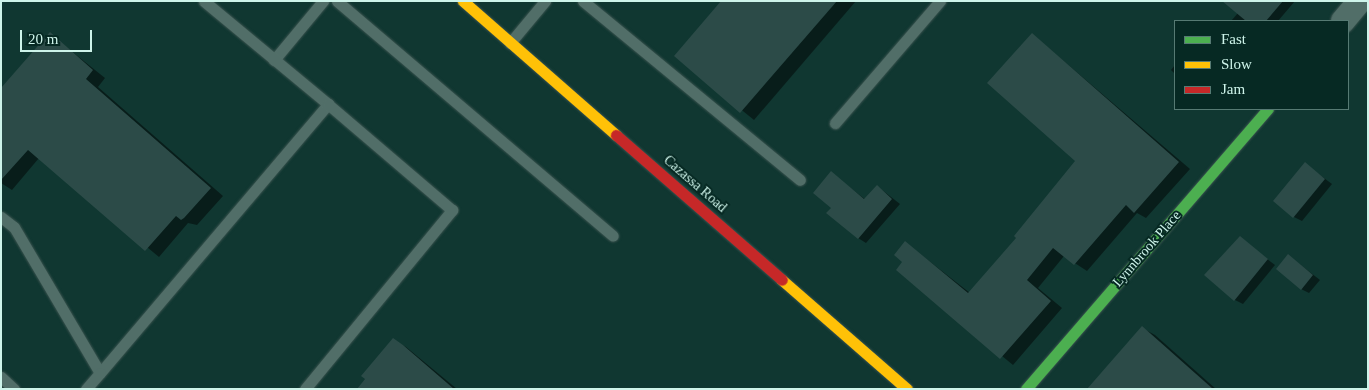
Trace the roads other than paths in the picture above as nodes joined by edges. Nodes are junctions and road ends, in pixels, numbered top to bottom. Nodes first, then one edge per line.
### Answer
1 (204, 1) edge
2 (323, 1) edge
3 (338, 1) edge
4 (463, 1) edge
5 (545, 1) edge
6 (583, 1) edge
7 (940, 1) edge
8 (1360, 1) edge
9 (1344, 20) edge
10 (510, 42) junction
11 (274, 60) junction
12 (328, 104) junction
13 (1267, 110) edge
14 (835, 123) dead end
15 (800, 180) dead end
16 (1, 217) edge
17 (614, 236) dead end
18 (100, 373) junction
19 (1, 377) edge
20 (14, 389) edge
21 (86, 389) edge
22 (305, 389) edge
23 (907, 389) edge
24 (1026, 389) edge

1 - 11 lane
2 - 11 lane
3 - 17 lane
4 - 10 street, Cazassa Road
5 - 10 lane
6 - 15 lane
7 - 14 lane
8 - 9 street
10 - 23 street, Cazassa Road
11 - 12 lane
12 - 18 lane
12 - 22 lane
13 - 24 street, Lynnbrook Place
16 - 18 lane
18 - 21 lane
19 - 20 lane

